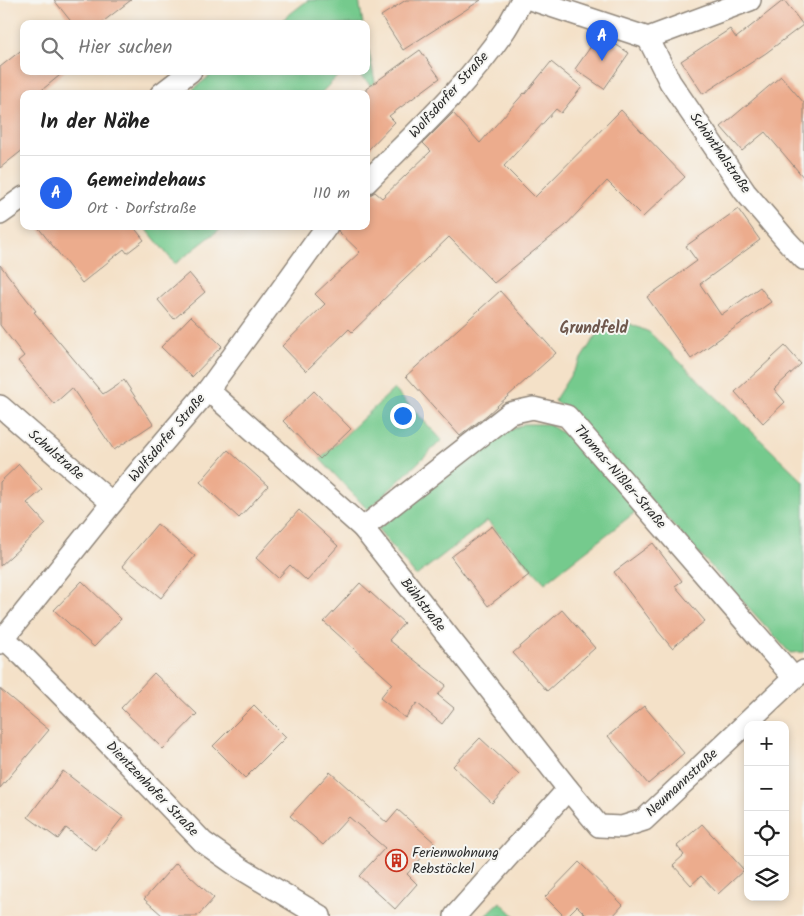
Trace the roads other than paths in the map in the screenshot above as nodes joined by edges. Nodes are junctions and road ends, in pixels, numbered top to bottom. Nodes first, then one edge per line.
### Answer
1 (522, 0) edge
2 (533, 0) edge
3 (750, 0) edge
4 (648, 38) junction
5 (186, 75) edge
6 (166, 90) edge
7 (370, 179) edge
8 (20, 199) edge
9 (0, 214) edge
10 (323, 230) edge
11 (804, 259) edge
12 (208, 390) junction
13 (0, 406) edge
14 (112, 503) junction
15 (363, 528) junction
16 (2, 640) edge
17 (799, 674) edge
18 (568, 789) junction
19 (622, 827) joint
20 (320, 916) edge
21 (455, 916) edge

1 - 7 street, Wolfsdorfer Straße
2 - 4 street
3 - 4 street
4 - 11 street, Schönthalstraße
5 - 6 street
8 - 9 street
10 - 12 street, Wolfsdorfer Straße
12 - 14 street, Wolfsdorfer Straße
12 - 15 street, Bühlstraße
13 - 14 street, Schulstraße
14 - 16 street, Wolfsdorfer Straße
15 - 17 street, Thomas-Nißler-Straße
15 - 18 street, Bühlstraße
16 - 20 street, Dientzenhofer Straße
17 - 19 street, Neumannstraße
18 - 19 street, Bühlstraße
18 - 21 street

